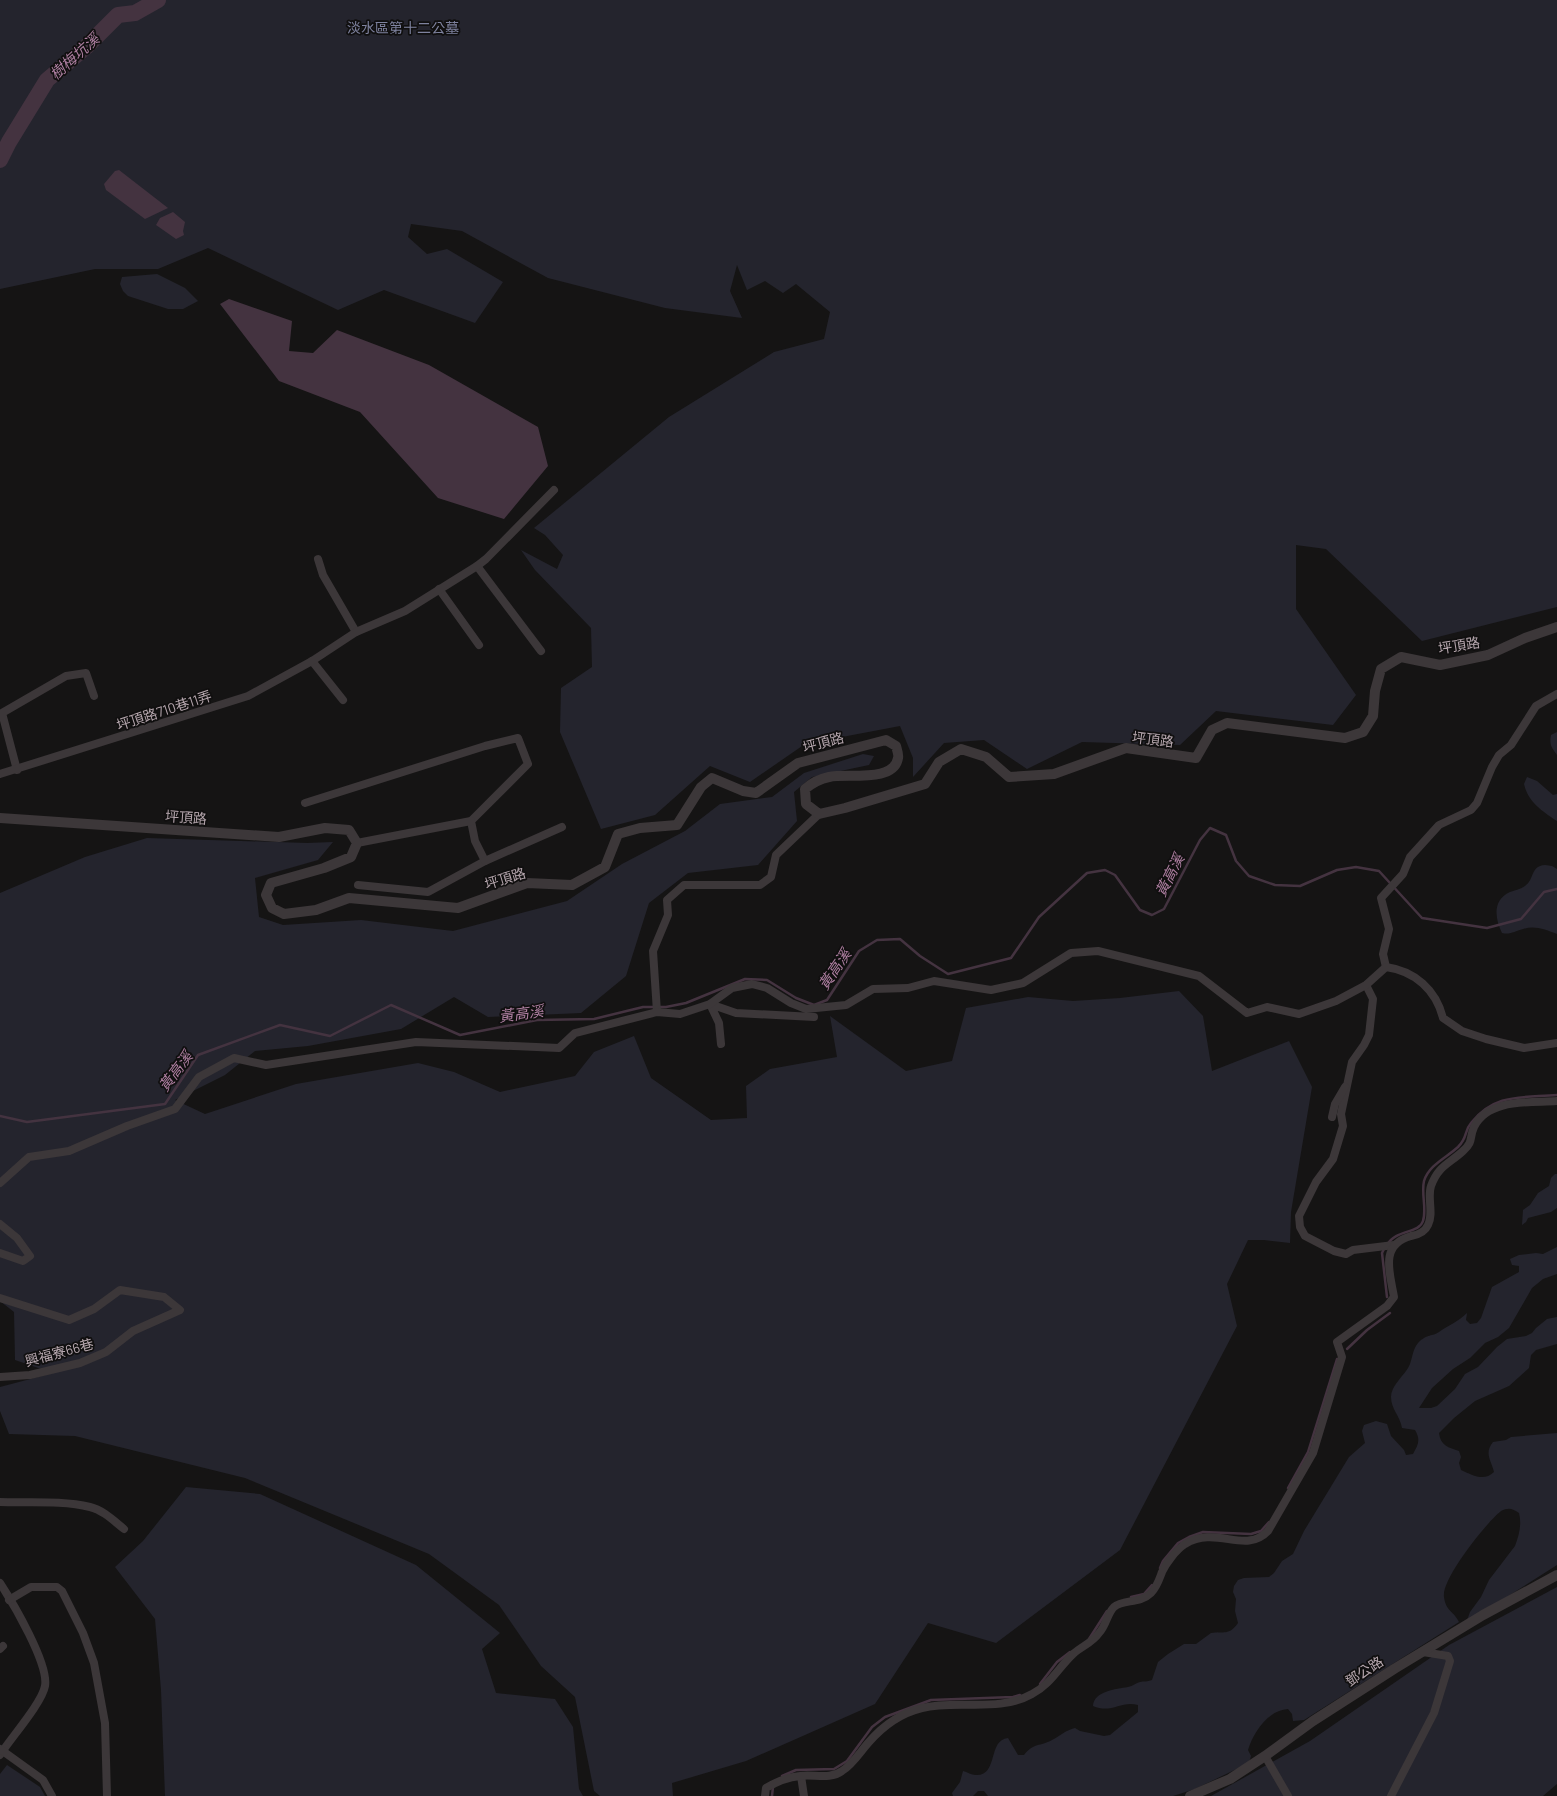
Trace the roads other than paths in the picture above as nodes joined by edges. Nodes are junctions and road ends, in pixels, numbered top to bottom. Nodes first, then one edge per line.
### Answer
1 (554, 490) dead end
2 (318, 559) dead end
3 (477, 566) junction
4 (439, 589) junction
5 (1557, 627) edge
6 (356, 632) junction
7 (479, 645) dead end
8 (541, 652) dead end
9 (312, 661) junction
10 (1557, 694) edge
11 (94, 696) dead end
12 (343, 700) dead end
13 (1, 712) edge
14 (17, 770) junction
15 (0, 774) edge
16 (305, 803) dead end
17 (819, 814) junction
18 (0, 818) edge
19 (471, 821) junction
20 (562, 827) dead end
21 (357, 843) junction
22 (485, 862) junction
23 (358, 885) dead end
24 (1386, 967) junction
25 (1366, 985) junction
26 (710, 1004) junction
27 (657, 1012) junction
28 (814, 1017) dead end
29 (1557, 1043) edge
30 (721, 1044) dead end
31 (1348, 1080) junction
32 (1557, 1100) edge
33 (1332, 1118) dead end
34 (0, 1183) edge
35 (0, 1224) edge
36 (1394, 1245) junction
37 (0, 1253) edge
38 (0, 1298) edge
39 (0, 1377) edge
40 (0, 1502) edge
41 (124, 1529) dead end
42 (1557, 1575) edge
43 (0, 1583) edge
44 (9, 1600) junction
45 (1423, 1652) junction
46 (1, 1752) edge
47 (1265, 1756) junction
48 (801, 1776) junction
49 (52, 1796) edge
50 (107, 1796) edge
51 (765, 1796) edge
52 (804, 1796) edge
53 (1190, 1796) edge
54 (1288, 1796) edge
55 (1391, 1796) edge

1 - 3 street, 坪頂路710巷11弄
2 - 6 street
3 - 4 street, 坪頂路710巷11弄
3 - 8 street
4 - 6 street, 坪頂路710巷11弄
4 - 7 street
5 - 17 street, 坪頂路
6 - 9 street, 坪頂路710巷11弄
9 - 12 street
9 - 14 street, 坪頂路710巷11弄
10 - 24 street
11 - 13 street
13 - 14 street
14 - 15 street, 坪頂路710巷11弄
16 - 19 street
17 - 21 street, 坪頂路
17 - 27 street
18 - 21 street, 坪頂路
19 - 21 street
19 - 22 street
20 - 22 street
22 - 23 street
24 - 25 street
24 - 29 street
25 - 26 street
25 - 31 street
26 - 27 street
26 - 28 street
26 - 30 street
27 - 34 street
31 - 33 street
31 - 36 street
32 - 36 street
35 - 37 street
36 - 48 street
38 - 39 street, 興福寮66巷
40 - 41 street
42 - 45 street, 鄧公路
43 - 44 street
44 - 46 street
44 - 50 street
45 - 47 street, 鄧公路
45 - 55 street
46 - 49 street
47 - 53 street, 鄧公路
47 - 54 street
48 - 51 street
48 - 52 street

